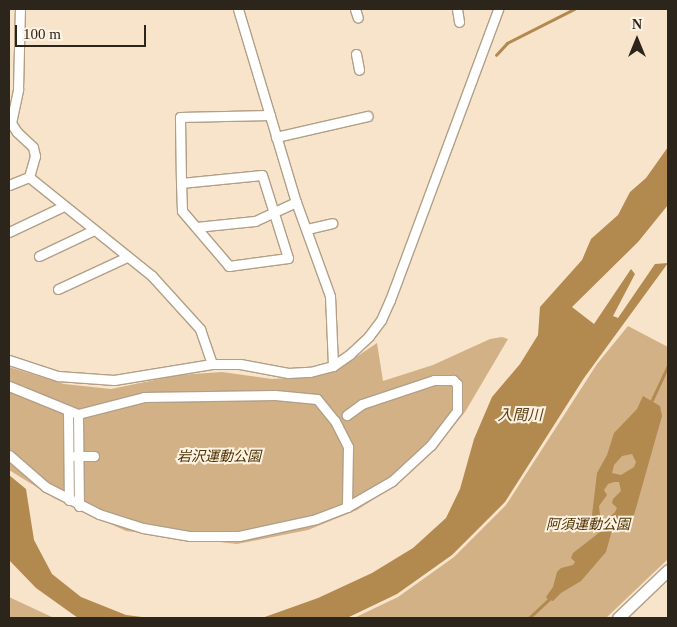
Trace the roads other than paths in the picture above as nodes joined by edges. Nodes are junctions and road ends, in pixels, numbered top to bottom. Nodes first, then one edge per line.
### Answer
1 (20, 9) edge
2 (238, 9) edge
3 (355, 9) edge
4 (457, 9) edge
5 (498, 9) edge
6 (358, 18) dead end
7 (459, 22) dead end
8 (356, 54) dead end
9 (359, 70) dead end
10 (270, 115) junction
11 (368, 116) dead end
12 (276, 137) junction
13 (29, 177) junction
14 (181, 183) junction
15 (9, 185) edge
16 (296, 202) junction
17 (64, 206) junction
18 (274, 212) junction
19 (332, 223) dead end
20 (196, 228) junction
21 (307, 229) junction
22 (94, 230) junction
23 (9, 232) edge
24 (39, 256) dead end
25 (127, 257) junction
26 (58, 289) dead end
27 (9, 360) edge
28 (212, 364) junction
29 (333, 366) junction
30 (9, 386) edge
31 (68, 411) junction
32 (78, 414) junction
33 (347, 414) dead end
34 (9, 455) edge
35 (69, 456) junction
36 (78, 456) junction
37 (94, 456) dead end
38 (69, 500) junction
39 (79, 506) junction
40 (347, 507) junction
41 (668, 570) edge
42 (618, 618) edge

1 - 13 street
2 - 10 street
3 - 6 street
4 - 7 street
5 - 29 street
8 - 9 street
10 - 12 street
10 - 14 street
11 - 12 street
12 - 16 street
13 - 15 street
13 - 17 street
14 - 18 street
14 - 20 street
16 - 18 street
16 - 21 street
17 - 22 street
17 - 23 street
18 - 20 street
18 - 20 street
19 - 21 street
21 - 29 street
22 - 24 street
22 - 25 street
25 - 26 street
25 - 28 street
27 - 28 street
28 - 29 street
30 - 31 street
31 - 32 street
31 - 35 street
32 - 36 street
32 - 40 street
33 - 40 street
34 - 38 street
35 - 36 street
35 - 38 street
36 - 37 street
36 - 39 street
38 - 39 street
39 - 40 street
41 - 42 main road

